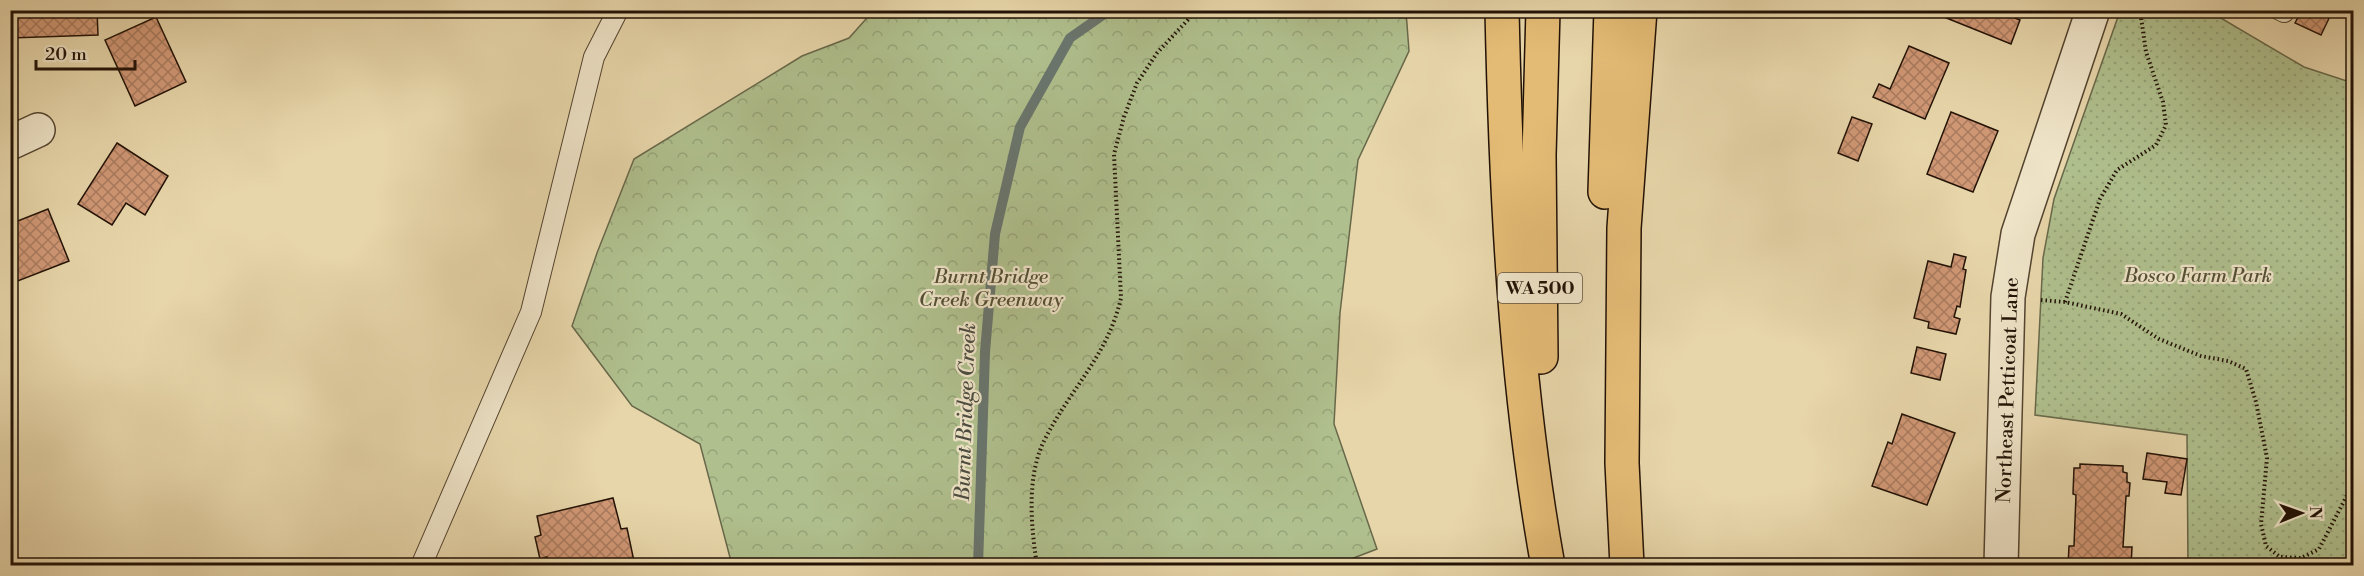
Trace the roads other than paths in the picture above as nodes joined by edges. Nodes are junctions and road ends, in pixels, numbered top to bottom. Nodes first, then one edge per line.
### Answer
1 (618, 10) edge
2 (1502, 10) edge
3 (1543, 10) edge
4 (1611, 10) edge
5 (1640, 10) edge
6 (2093, 10) edge
7 (1622, 463) junction
8 (421, 566) edge
9 (1548, 566) edge
10 (1559, 566) edge
11 (1627, 566) edge
12 (2001, 566) edge

1 - 8 lane
2 - 9 highway
3 - 10 highway, WA 500
4 - 7 highway, WA 500
5 - 7 highway
6 - 12 street, Northeast Petticoat Lane
7 - 11 highway, WA 500

